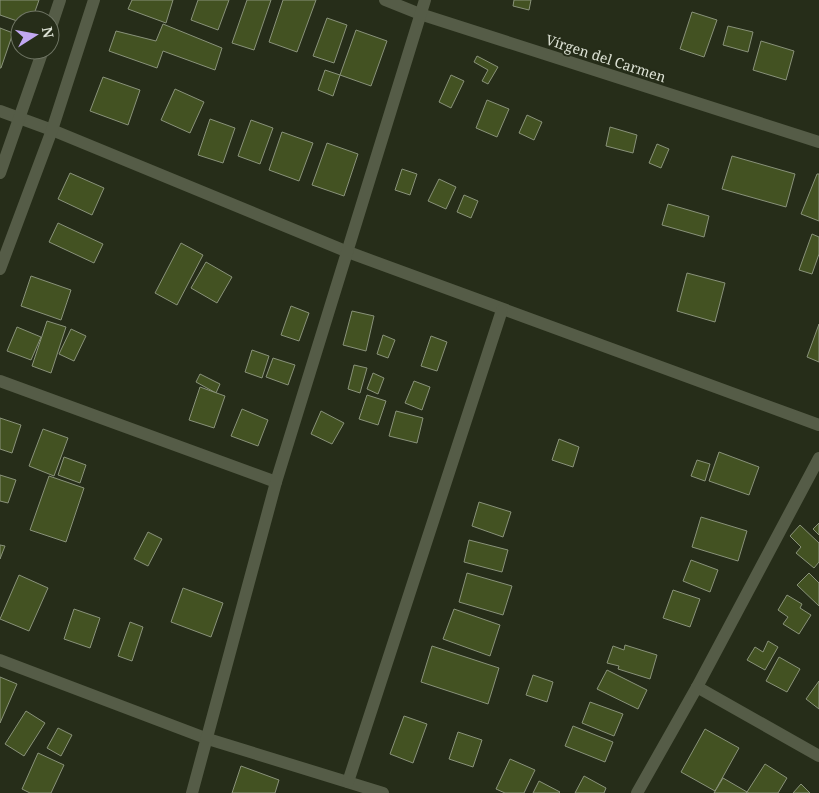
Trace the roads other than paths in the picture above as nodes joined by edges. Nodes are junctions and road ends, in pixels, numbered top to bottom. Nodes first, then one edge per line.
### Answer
1 (94, 0) edge
2 (385, 0) edge
3 (425, 0) edge
4 (420, 14) junction
5 (40, 60) edge
6 (0, 111) edge
7 (21, 119) junction
8 (52, 130) junction
9 (819, 142) edge
10 (0, 173) edge
11 (348, 252) junction
12 (0, 269) edge
13 (502, 310) junction
14 (0, 381) edge
15 (819, 425) edge
16 (819, 458) edge
17 (276, 482) junction
18 (0, 660) edge
19 (697, 687) junction
20 (208, 739) junction
21 (819, 756) edge
22 (348, 782) junction
23 (192, 793) edge
24 (384, 793) edge
25 (637, 793) edge

1 - 8 street
2 - 4 street, Vírgen del Carmen
3 - 4 street
4 - 9 street, Vírgen del Carmen
4 - 11 street
5 - 7 street
6 - 7 street
7 - 8 street
7 - 10 street
8 - 11 street
8 - 12 street
11 - 13 street
11 - 17 street
13 - 15 street
13 - 22 street
14 - 17 street
16 - 19 street
17 - 20 street
18 - 20 street
19 - 21 street
19 - 25 street
20 - 22 street
20 - 23 street
22 - 24 street

